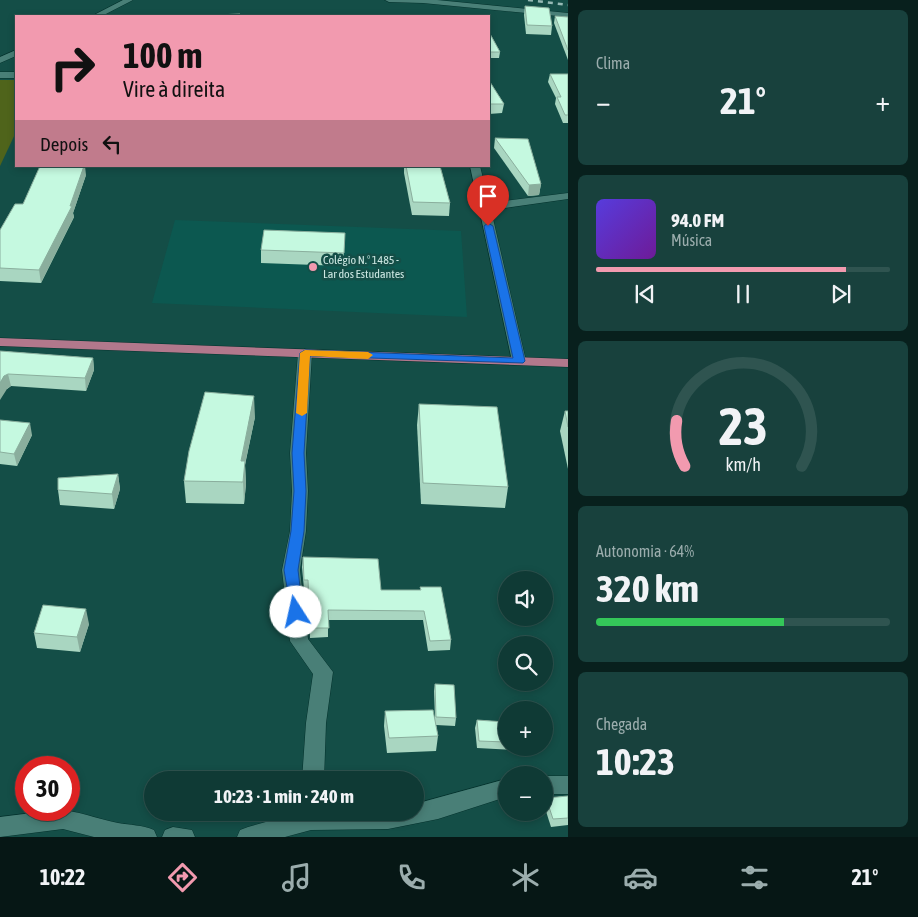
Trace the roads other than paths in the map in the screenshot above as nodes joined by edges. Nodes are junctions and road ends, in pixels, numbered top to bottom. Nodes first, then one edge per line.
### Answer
1 (129, 0) edge
2 (389, 0) edge
3 (423, 0) edge
4 (429, 10) dead end
5 (98, 15) edge
6 (568, 15) edge
7 (15, 53) edge
8 (0, 60) edge
9 (0, 75) edge
10 (15, 75) edge
11 (475, 167) edge
12 (568, 196) edge
13 (484, 206) junction
14 (0, 342) edge
15 (305, 353) junction
16 (519, 361) junction
17 (568, 363) edge
18 (313, 771) edge
19 (553, 785) edge
20 (568, 785) edge
21 (498, 790) edge
22 (424, 812) edge
23 (296, 821) edge
24 (0, 827) edge
25 (146, 837) edge
26 (173, 837) edge
27 (184, 837) edge
28 (248, 837) edge

1 - 5 street
2 - 3 street
3 - 4 street
3 - 6 street
7 - 8 street
9 - 10 street
11 - 13 street
12 - 13 street
13 - 16 street
14 - 15 main road
15 - 16 main road
15 - 18 street
16 - 17 main road
19 - 20 street
21 - 22 street
23 - 28 street
24 - 25 street
26 - 27 street

